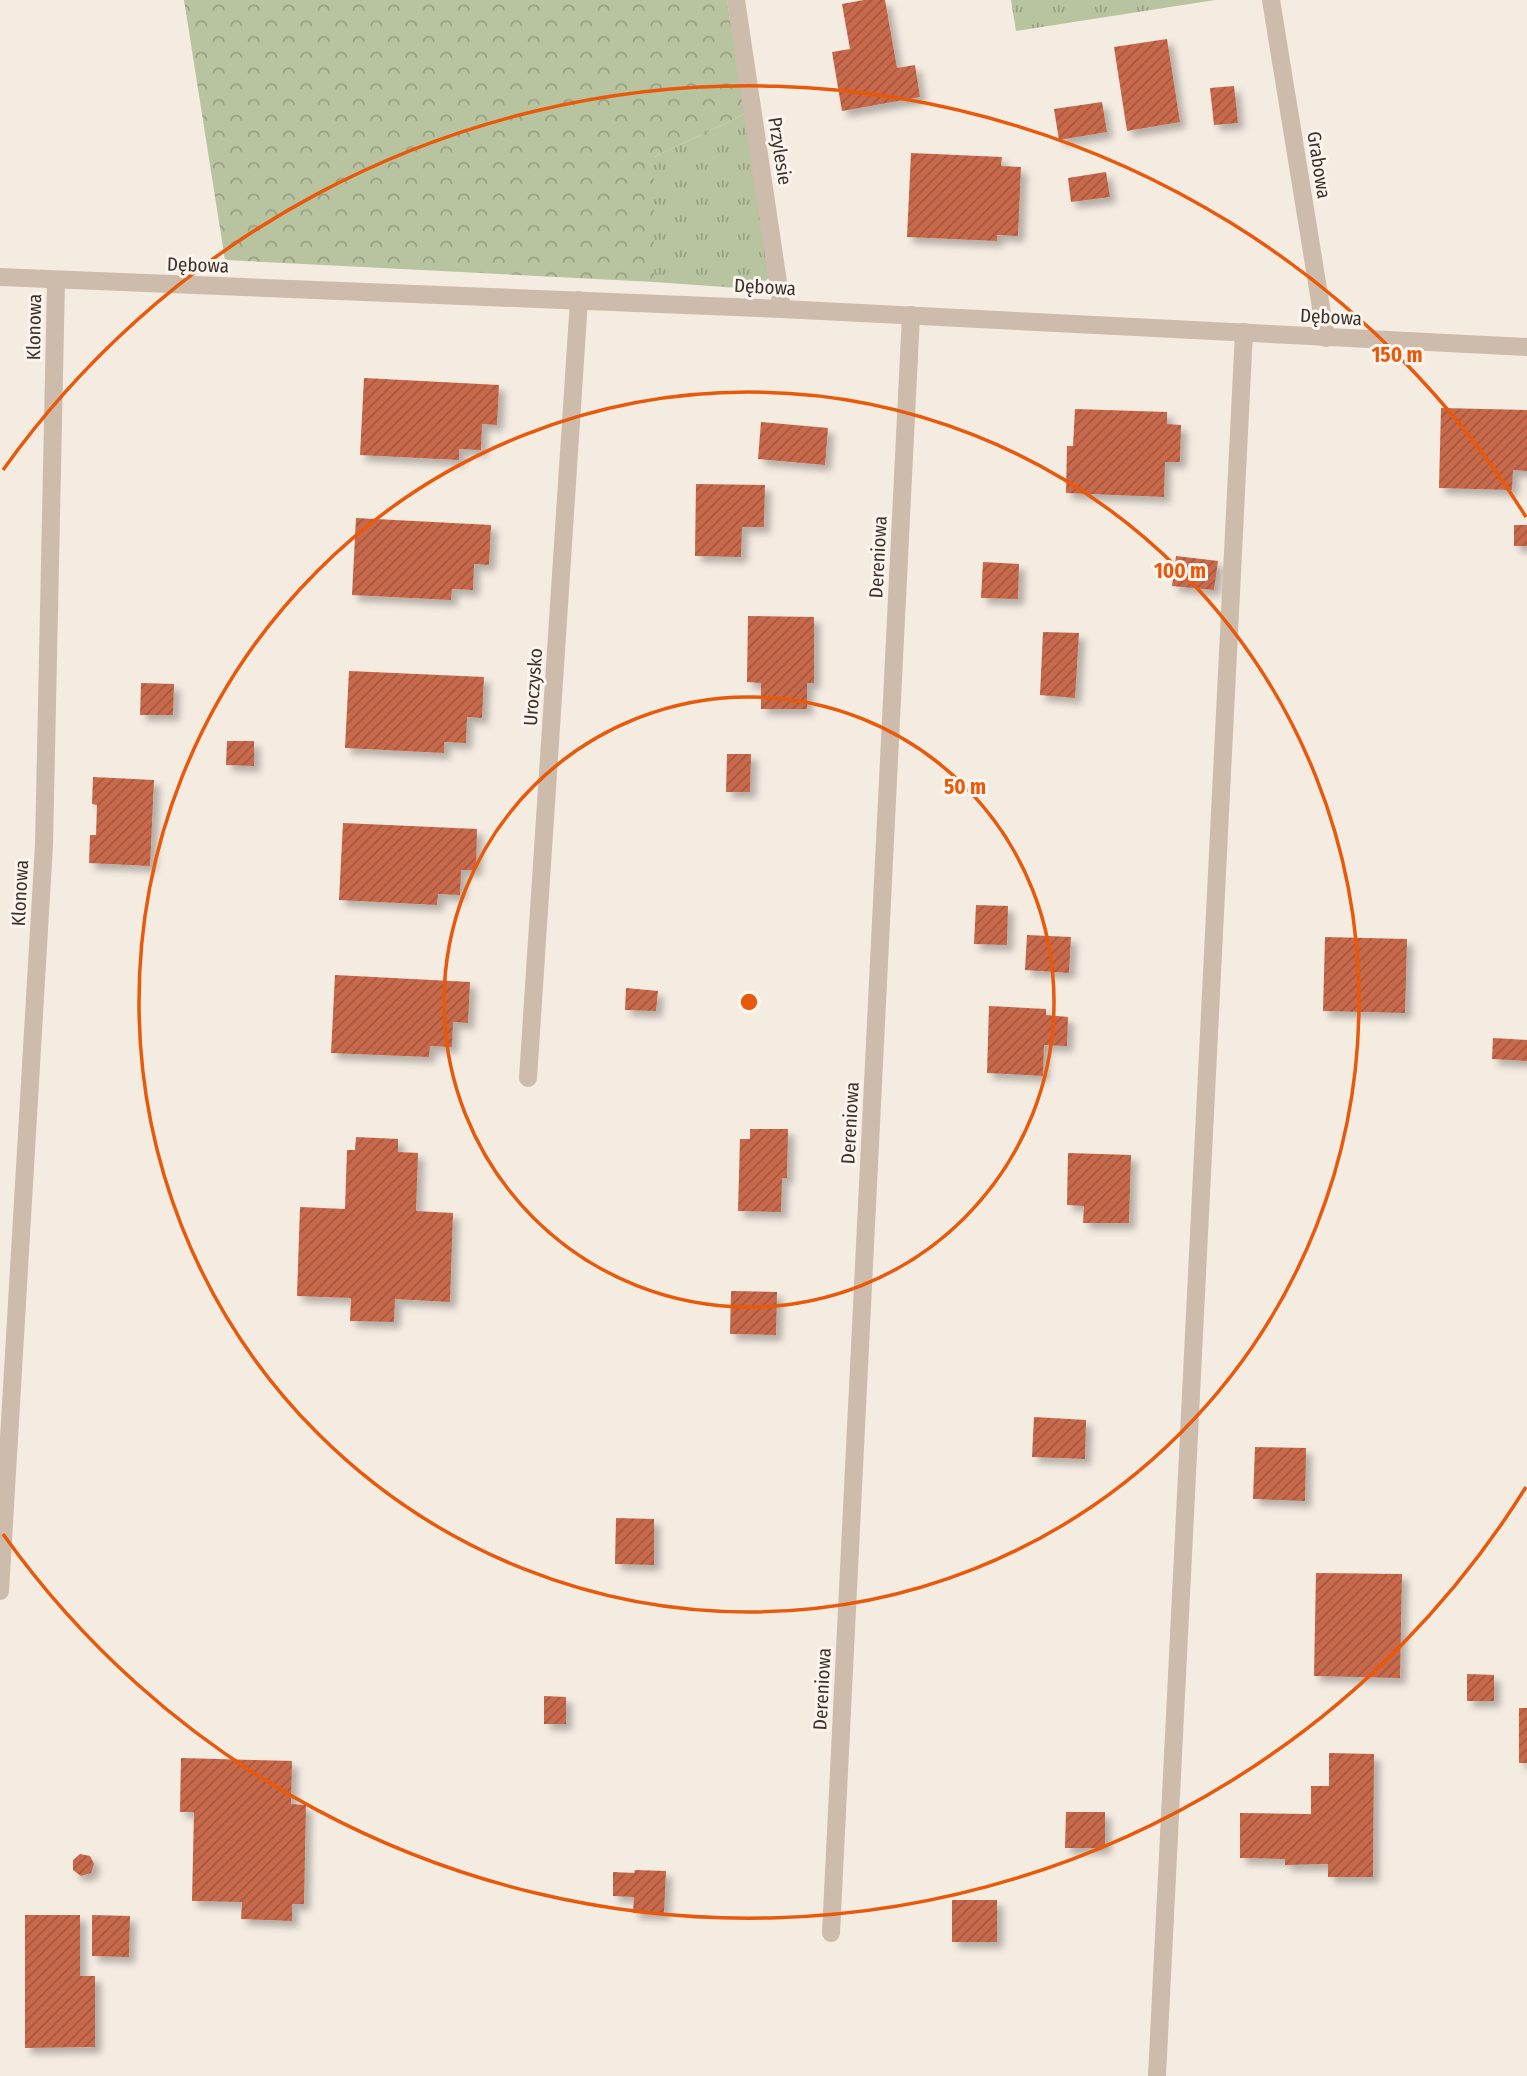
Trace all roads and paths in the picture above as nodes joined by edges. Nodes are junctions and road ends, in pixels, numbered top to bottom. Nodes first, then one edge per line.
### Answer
1 (736, 0) edge
2 (1271, 0) edge
3 (0, 277) edge
4 (56, 281) junction
5 (579, 300) junction
6 (782, 309) junction
7 (911, 315) junction
8 (1244, 332) junction
9 (1326, 338) junction
10 (1527, 348) edge
11 (528, 1077) dead end
12 (0, 1591) edge
13 (831, 1933) dead end
14 (1157, 2076) edge

1 - 6 street, Przylesie
2 - 9 street, Grabowa
3 - 4 street, Dębowa
4 - 5 street, Dębowa
4 - 12 street, Klonowa
5 - 6 street, Dębowa
5 - 11 street, Uroczysko
6 - 7 street, Dębowa
7 - 8 street, Dębowa
7 - 13 street, Dereniowa
8 - 9 street, Dębowa
8 - 14 street
9 - 10 street, Dębowa

